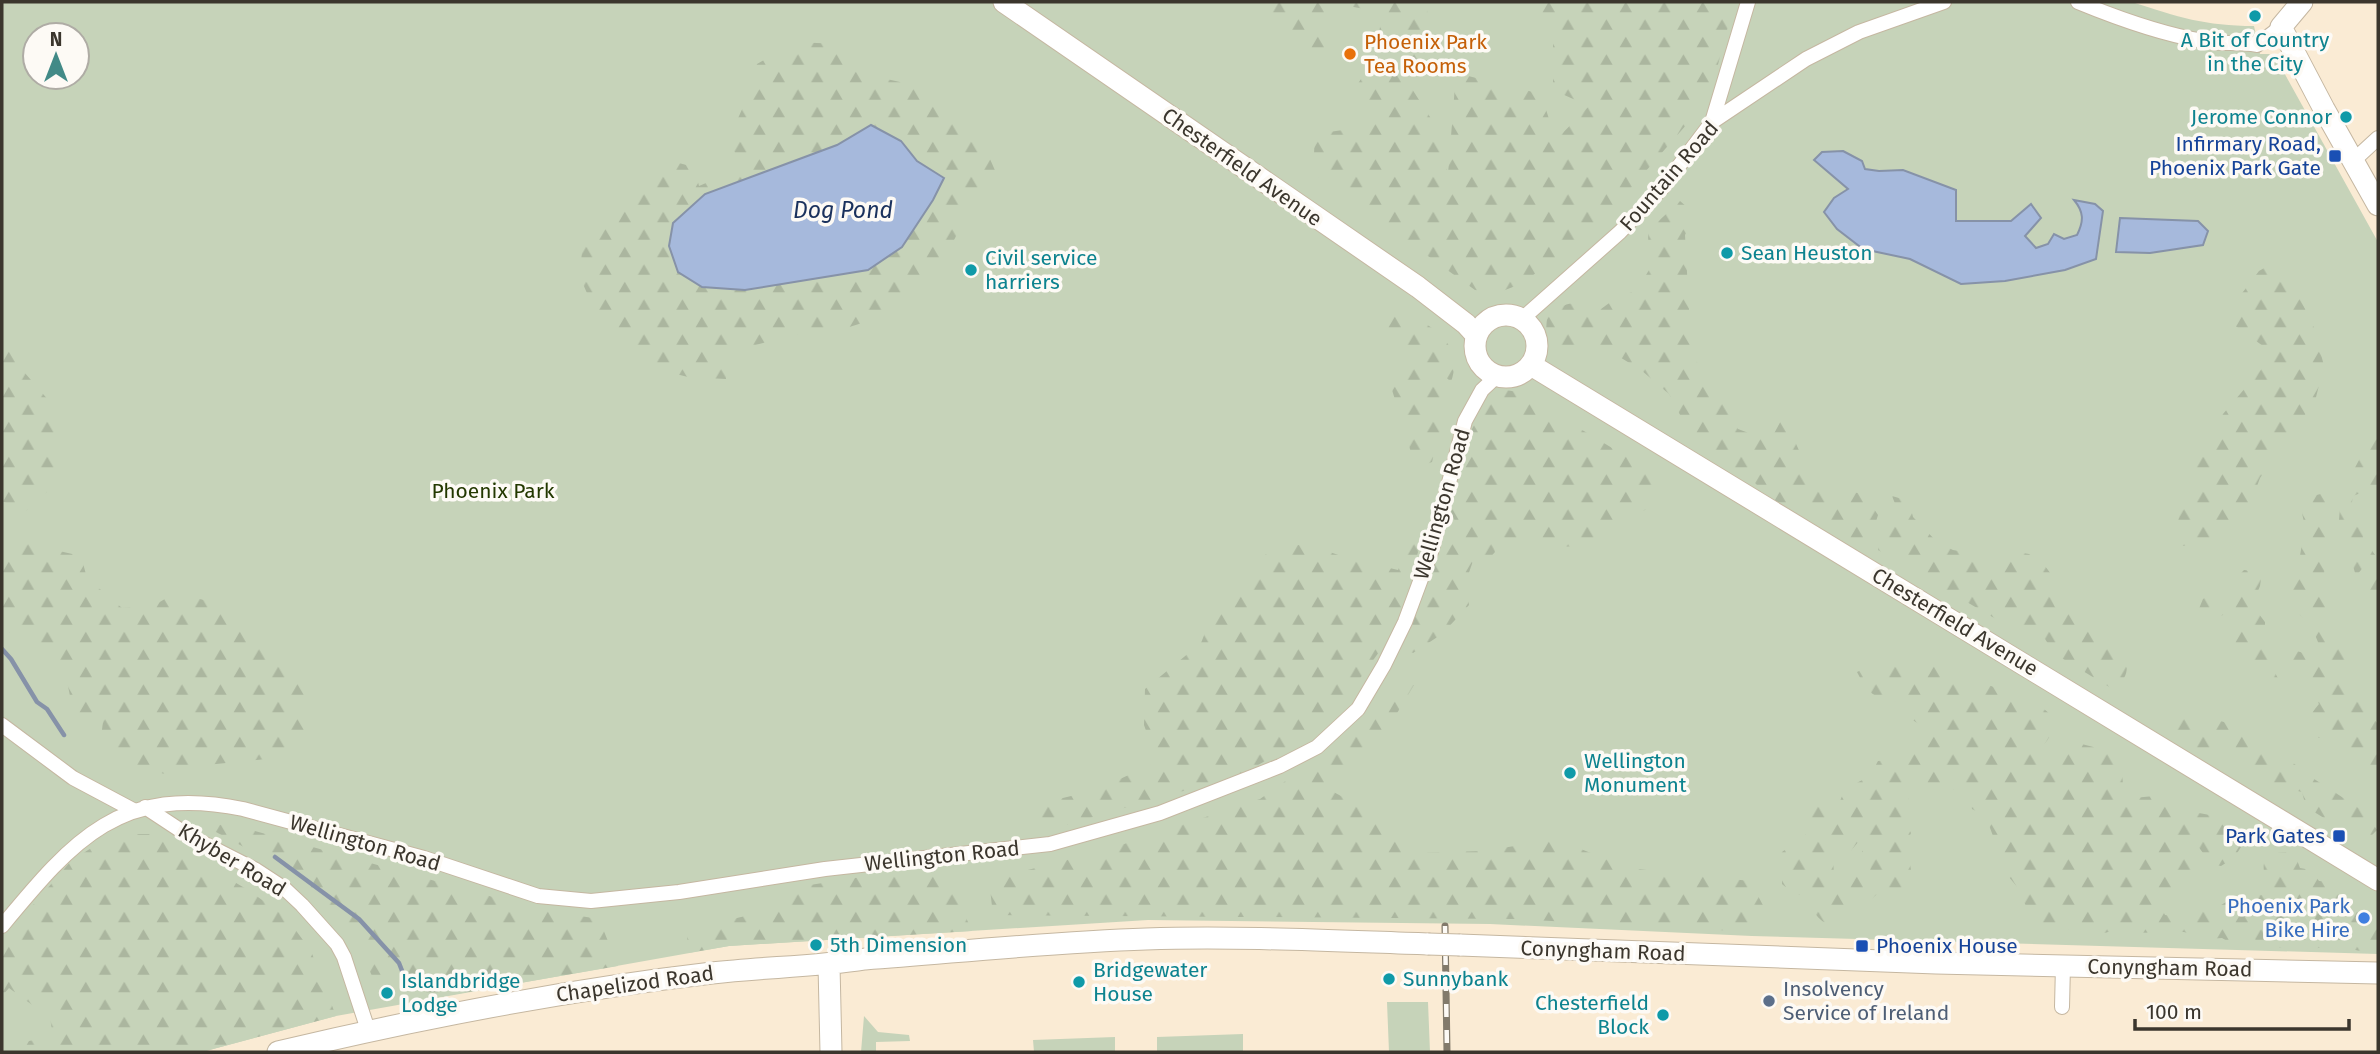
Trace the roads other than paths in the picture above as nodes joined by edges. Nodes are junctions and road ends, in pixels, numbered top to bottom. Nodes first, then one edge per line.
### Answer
1 (1004, 2) edge
2 (1748, 2) edge
3 (1944, 2) edge
4 (2078, 2) edge
5 (2302, 2) edge
6 (2274, 32) junction
7 (1725, 75) junction
8 (1755, 91) junction
9 (1712, 122) junction
10 (2378, 138) edge
11 (2353, 161) junction
12 (2378, 205) edge
13 (1522, 319) junction
14 (1476, 335) junction
15 (1531, 365) junction
16 (1497, 376) junction
17 (2, 725) edge
18 (140, 809) junction
19 (2378, 880) edge
20 (2, 926) edge
21 (829, 965) junction
22 (2063, 965) junction
23 (2378, 973) edge
24 (2062, 1007) dead end
25 (368, 1030) junction
26 (278, 1052) edge
27 (831, 1052) edge

1 - 14 main road, Chesterfield Avenue
2 - 7 street
3 - 8 street, Fountain Road
4 - 6 street
5 - 6 main road
6 - 11 main road
7 - 8 street
7 - 9 street
8 - 9 street, Fountain Road
9 - 13 street, Fountain Road
10 - 11 street
11 - 12 main road
13 - 14 main road
13 - 15 main road
14 - 16 main road
15 - 16 main road
15 - 19 main road, Chesterfield Avenue
16 - 18 street, Wellington Road
17 - 18 street, Khyber Road
18 - 20 street, Wellington Road
18 - 25 street, Khyber Road
21 - 22 main road, Conyngham Road, bridge
21 - 25 main road, Chapelizod Road
21 - 27 main road
22 - 23 main road, Conyngham Road
22 - 24 street
25 - 26 main road, Chapelizod Road

